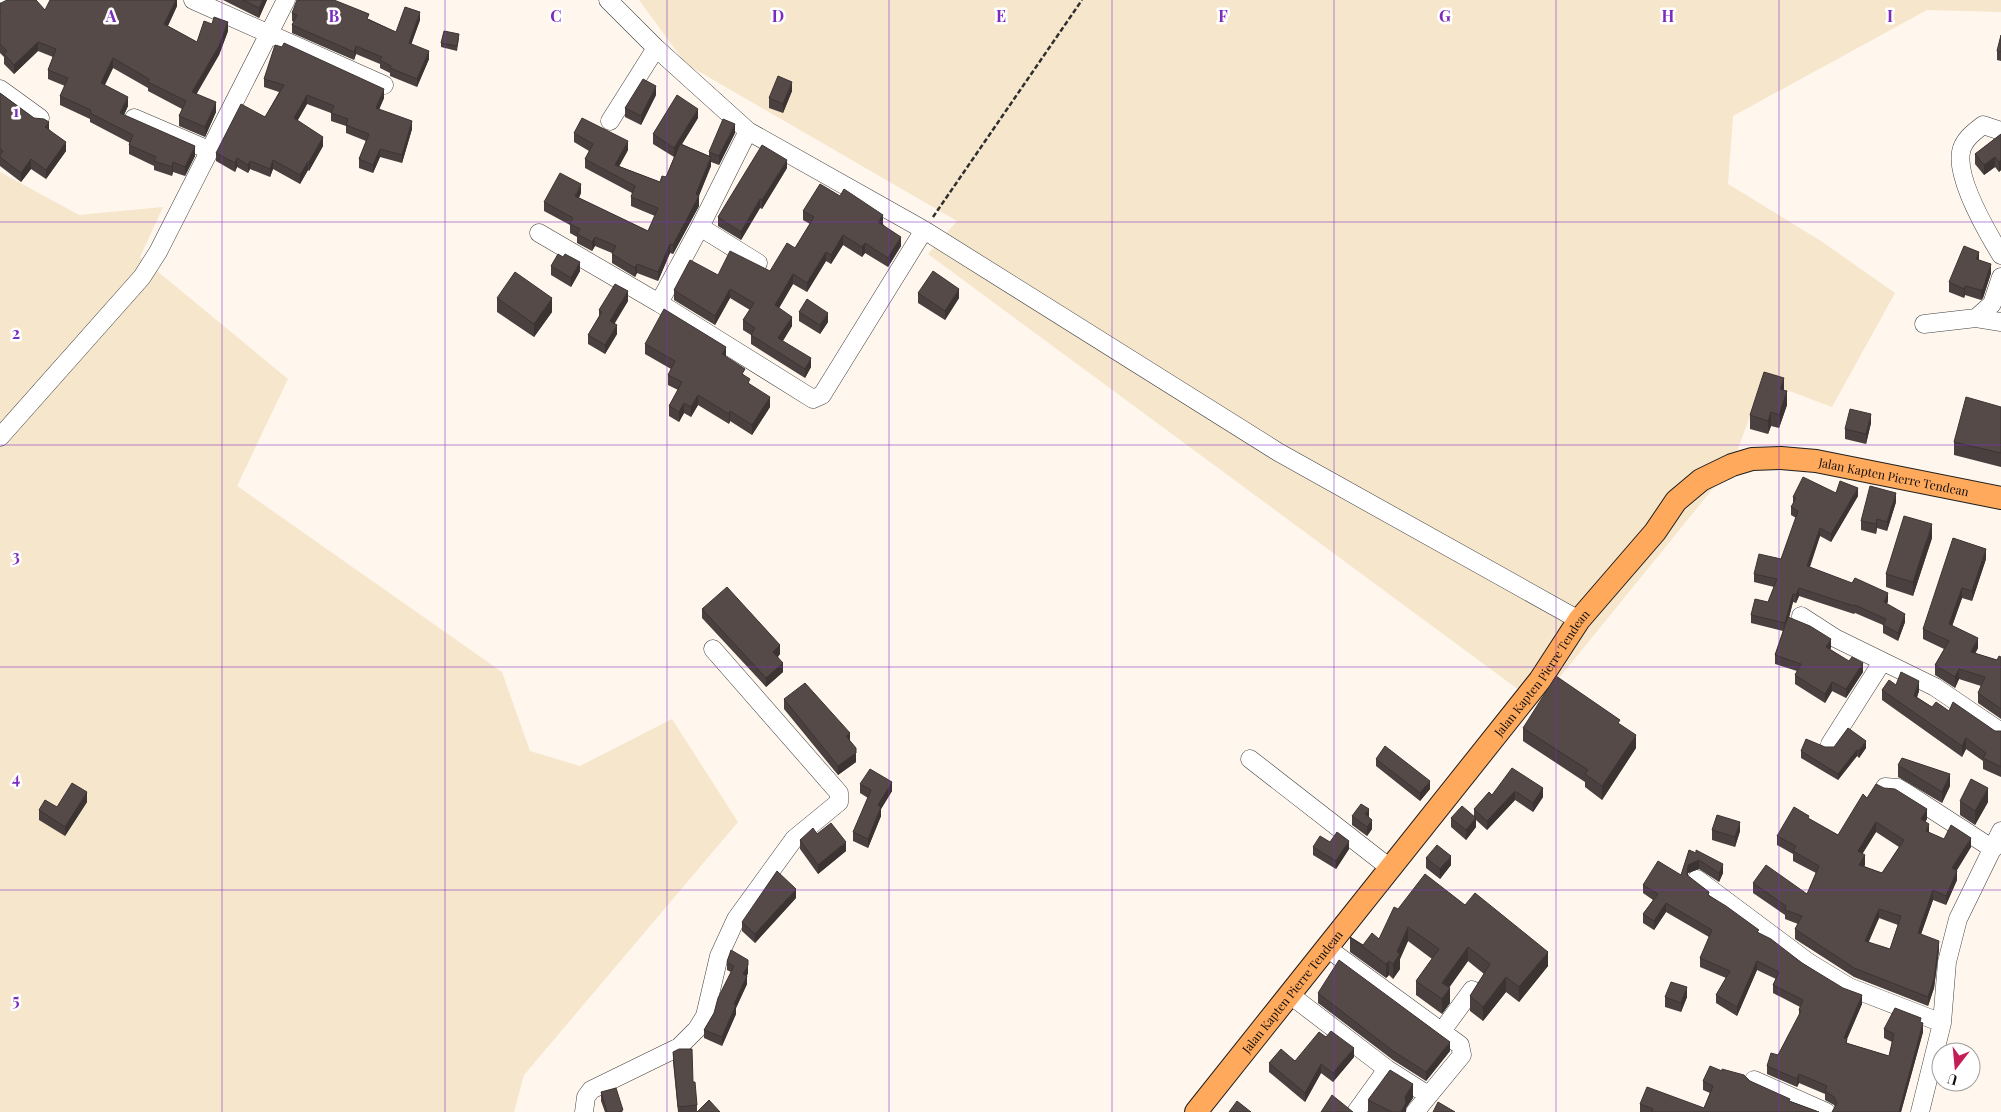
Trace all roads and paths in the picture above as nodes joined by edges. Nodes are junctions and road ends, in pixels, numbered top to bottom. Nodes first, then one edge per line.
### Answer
1 (193, 0) edge
2 (286, 0) edge
3 (608, 0) edge
4 (1082, 0) edge
5 (270, 35) junction
6 (656, 48) junction
7 (384, 85) dead end
8 (0, 89) edge
9 (40, 118) edge
10 (134, 118) edge
11 (610, 122) dead end
12 (748, 131) junction
13 (2001, 131) edge
14 (211, 151) junction
15 (700, 228) junction
16 (924, 230) junction
17 (539, 233) dead end
18 (2001, 255) edge
19 (758, 263) edge
20 (2001, 276) edge
21 (659, 303) junction
22 (1976, 318) junction
23 (2001, 322) edge
24 (1924, 324) dead end
25 (0, 437) edge
26 (2001, 498) edge
27 (1801, 616) dead end
28 (1579, 620) junction
29 (712, 649) dead end
30 (1882, 662) junction
31 (2001, 732) edge
32 (1830, 744) dead end
33 (1250, 759) dead end
34 (1885, 787) edge
35 (2001, 831) edge
36 (1993, 849) junction
37 (1390, 868) junction
38 (1697, 879) dead end
39 (1327, 948) junction
40 (1472, 990) edge
41 (1289, 994) junction
42 (1942, 1022) junction
43 (1442, 1031) junction
44 (1387, 1069) junction
45 (1754, 1080) dead end
46 (1428, 1095) junction
47 (584, 1112) edge
48 (1196, 1112) edge
49 (1356, 1112) edge
50 (1415, 1112) edge
51 (1826, 1112) edge
52 (1920, 1112) edge

1 - 5 street
2 - 5 street
3 - 6 street
4 - 16 path
5 - 7 street
5 - 14 street
6 - 11 street
6 - 12 street
8 - 9 street
10 - 14 street
12 - 15 street
12 - 16 street
13 - 18 street
14 - 25 street
15 - 19 street
15 - 21 street
16 - 21 street
16 - 28 street
17 - 21 street
20 - 22 street
22 - 23 street
22 - 24 street
26 - 28 main road, Jalan Kapten Pierre Tendean
27 - 30 street
28 - 37 main road, Jalan Kapten Pierre Tendean
29 - 47 street
30 - 31 street
30 - 32 street
33 - 37 street
34 - 36 street
35 - 36 street
36 - 42 street
37 - 39 main road, Jalan Kapten Pierre Tendean
38 - 42 street
39 - 41 main road, Jalan Kapten Pierre Tendean
39 - 43 street
40 - 43 street
41 - 44 street
41 - 48 main road, Jalan Kapten Pierre Tendean
42 - 52 street
43 - 46 street
44 - 46 street
44 - 49 street
45 - 51 street
46 - 50 street

